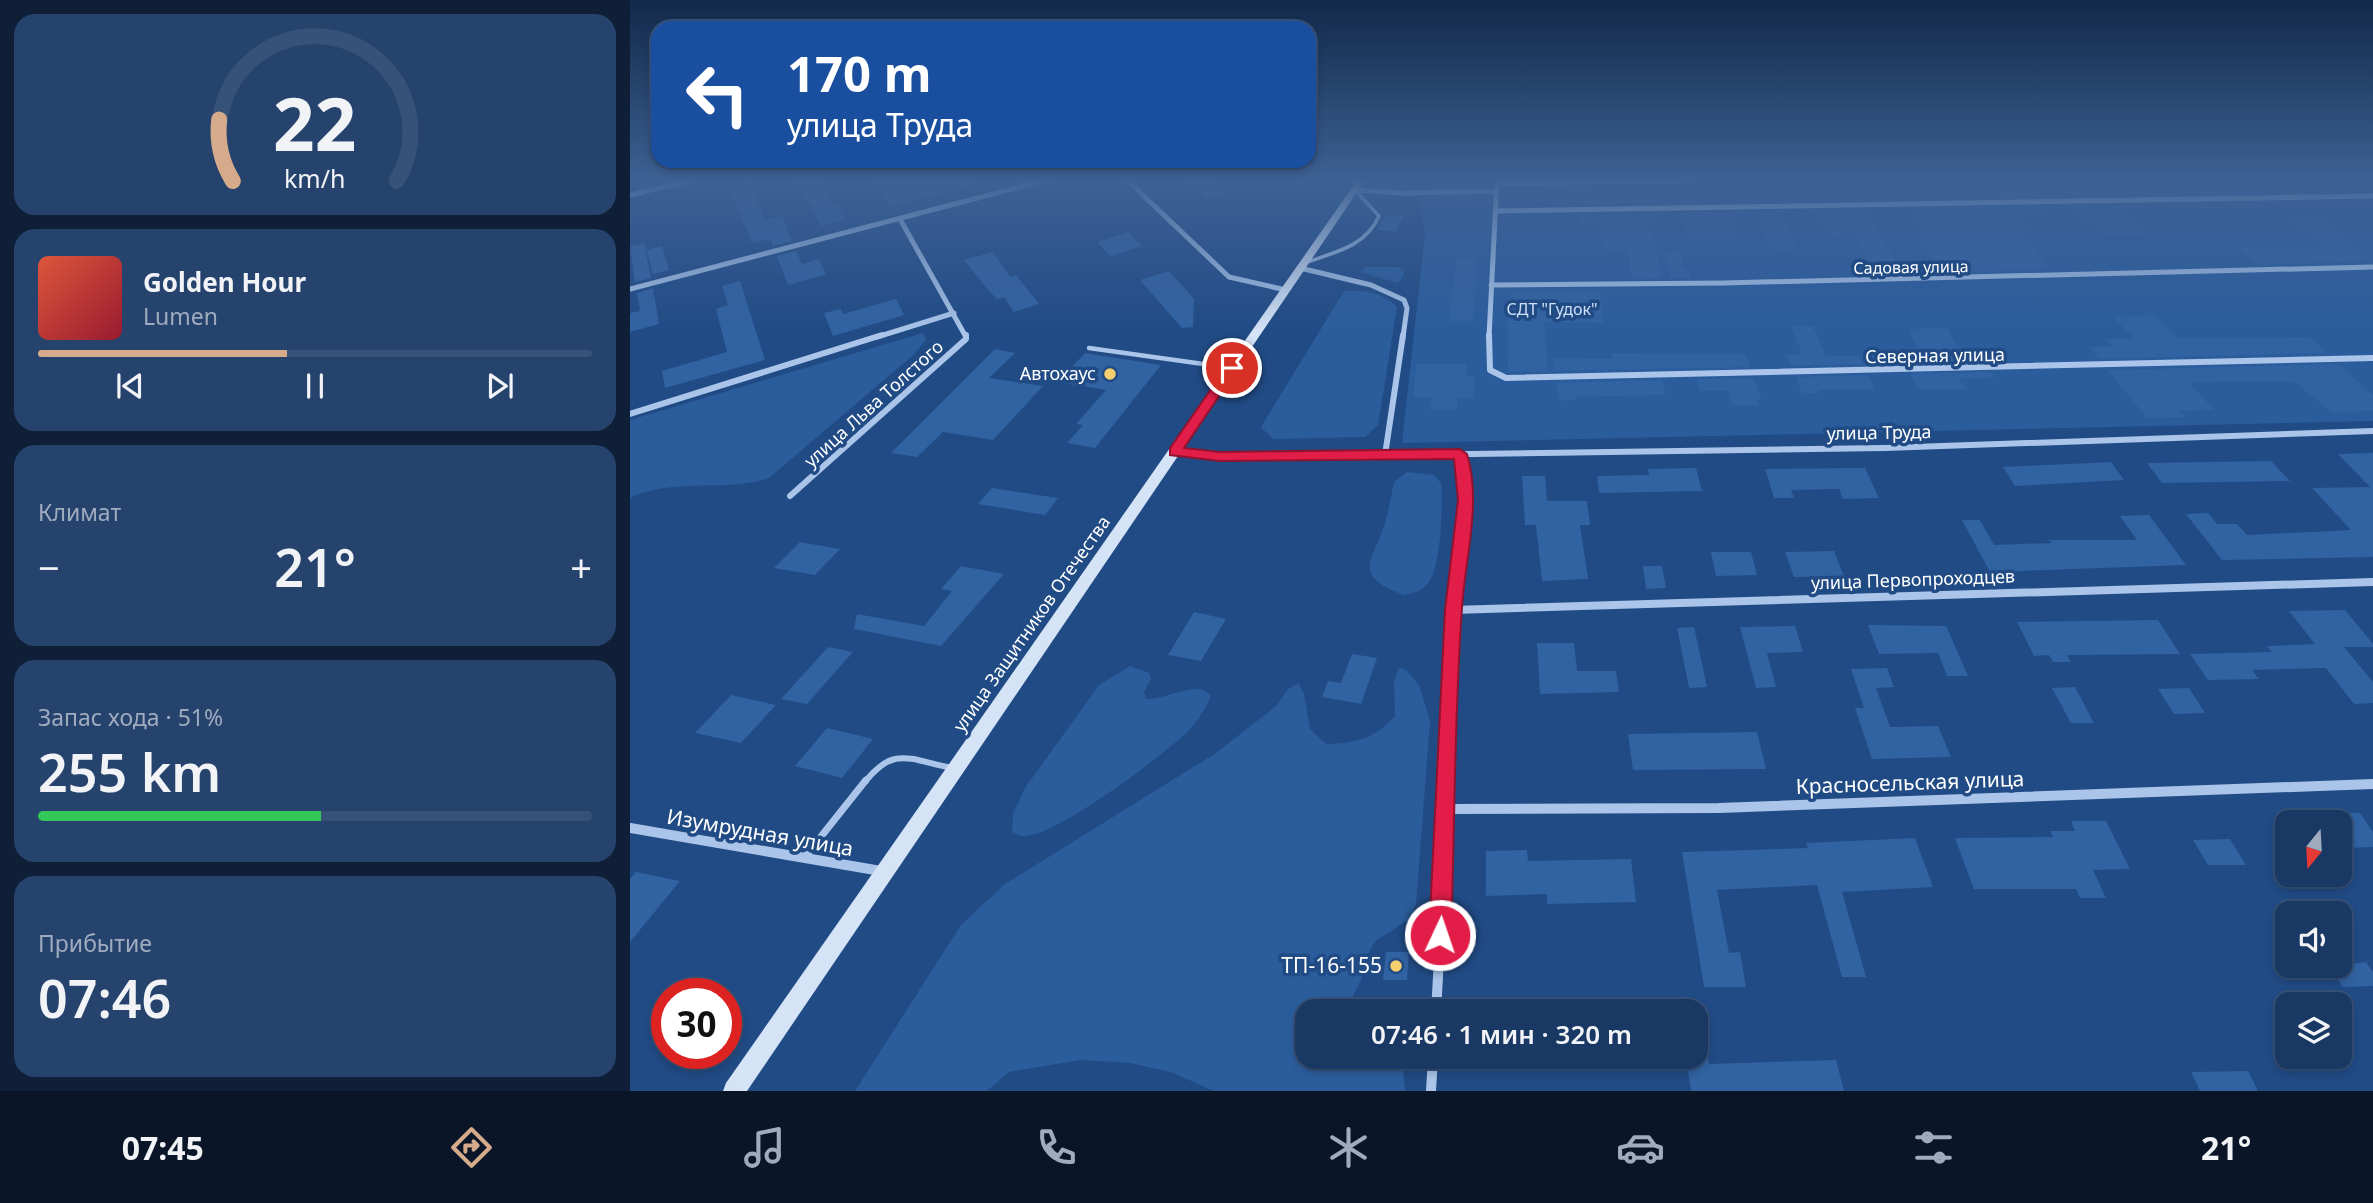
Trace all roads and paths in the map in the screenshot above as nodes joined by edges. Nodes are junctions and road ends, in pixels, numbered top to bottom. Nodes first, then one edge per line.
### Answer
1 (858, 230) edge
2 (906, 230) edge
3 (1180, 230) edge
4 (1327, 230) edge
5 (1372, 230) edge
6 (1494, 230) edge
7 (1302, 266) junction
8 (2373, 267) edge
9 (1492, 285) junction
10 (630, 289) edge
11 (1286, 290) junction
12 (954, 313) junction
13 (1089, 348) dead end
14 (2373, 358) edge
15 (1232, 368) junction
16 (630, 414) edge
17 (2372, 432) edge
18 (1175, 451) junction
19 (1460, 454) junction
20 (1385, 455) junction
21 (790, 496) dead end
22 (2373, 582) edge
23 (1453, 610) junction
24 (955, 769) junction
25 (2373, 783) edge
26 (1448, 809) junction
27 (630, 828) edge
28 (804, 858) junction
29 (884, 872) junction
30 (1437, 999) edge
31 (1432, 1069) edge
32 (734, 1091) edge
33 (1431, 1091) edge

1 - 10 street
2 - 12 street, улица Льва Толстого
3 - 11 street
4 - 7 main road, улица Защитников Отечества
5 - 7 lane
6 - 9 street
7 - 11 main road, улица Защитников Отечества
7 - 20 street
8 - 9 street, Садовая улица
9 - 14 street, Северная улица
11 - 15 main road, улица Защитников Отечества
12 - 16 street
12 - 21 street, улица Льва Толстого
13 - 15 lane
15 - 18 main road, улица Защитников Отечества
17 - 19 street, улица Труда
18 - 20 street, улица Труда
18 - 24 main road, улица Защитников Отечества
19 - 20 street, улица Труда
19 - 23 street
22 - 23 street, улица Первопроходцев
23 - 26 street
24 - 28 lane
24 - 29 main road, улица Защитников Отечества
25 - 26 street, Красносельская улица
26 - 30 street
27 - 28 street, Изумрудная улица
28 - 29 street, Изумрудная улица
29 - 32 main road, улица Защитников Отечества
31 - 33 street

